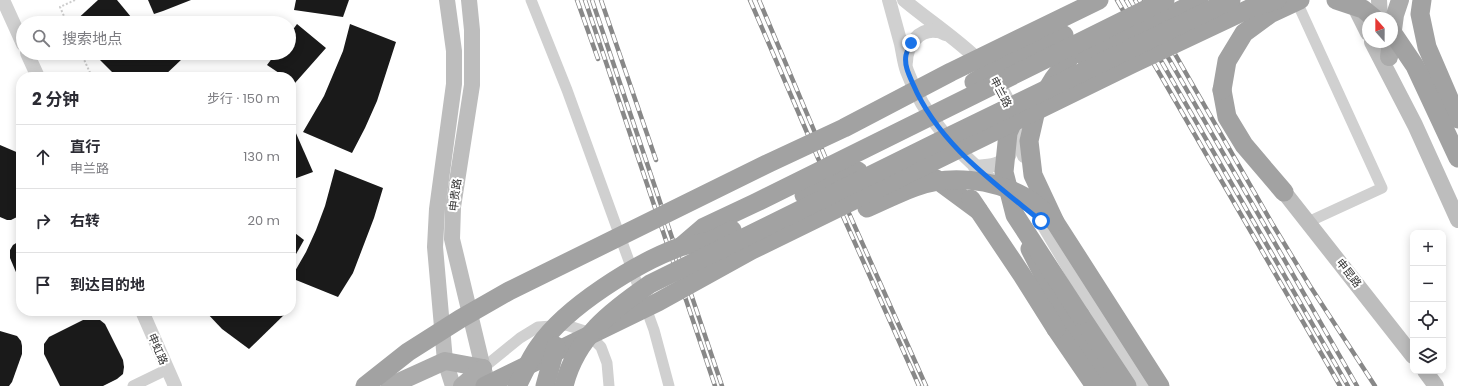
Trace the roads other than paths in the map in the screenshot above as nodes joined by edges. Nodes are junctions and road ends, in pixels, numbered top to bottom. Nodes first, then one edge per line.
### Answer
1 (3, 0) edge
2 (447, 0) edge
3 (469, 0) edge
4 (531, 0) edge
5 (889, 0) edge
6 (904, 0) edge
7 (1099, 0) edge
8 (1140, 0) edge
9 (1165, 0) edge
10 (1201, 0) edge
11 (1232, 0) edge
12 (1277, 0) edge
13 (1296, 0) edge
14 (1300, 0) edge
15 (1336, 0) edge
16 (1351, 0) edge
17 (1379, 0) edge
18 (1400, 0) edge
19 (1422, 0) edge
20 (1367, 12) edge
21 (1380, 12) edge
22 (1396, 12) edge
23 (1362, 21) edge
24 (1110, 26) junction
25 (16, 29) edge
26 (948, 34) junction
27 (1398, 41) edge
28 (1375, 48) edge
29 (1389, 48) edge
30 (30, 60) edge
31 (907, 70) junction
32 (36, 72) edge
33 (1458, 119) edge
34 (1415, 125) junction
35 (1018, 130) junction
36 (898, 132) junction
37 (1458, 158) edge
38 (769, 163) junction
39 (975, 167) junction
40 (1284, 192) joint
41 (978, 210) junction
42 (1015, 215) junction
43 (1458, 220) edge
44 (1048, 222) junction
45 (1308, 222) junction
46 (680, 247) junction
47 (1022, 275) junction
48 (658, 302) junction
49 (573, 311) junction
50 (144, 316) edge
51 (1068, 323) junction
52 (1410, 352) edge
53 (445, 361) junction
54 (168, 369) junction
55 (1427, 374) edge
56 (484, 377) edge
57 (132, 386) edge
58 (175, 386) edge
59 (364, 386) edge
60 (390, 386) edge
61 (453, 386) edge
62 (462, 386) edge
63 (490, 386) edge
64 (517, 386) edge
65 (545, 386) edge
66 (564, 386) edge
67 (609, 386) edge
68 (669, 386) edge
69 (1094, 386) edge
70 (1111, 386) edge
71 (1127, 386) edge
72 (1144, 386) edge
73 (1160, 386) edge
74 (1436, 386) edge

1 - 25 street
2 - 53 main road, 申贵路
3 - 56 main road, 申贵路
4 - 68 street
5 - 31 street, 申兰路
6 - 26 street, 申兰路
7 - 38 highway, bridge
8 - 36 highway, bridge
9 - 24 highway, bridge
10 - 42 highway, bridge
11 - 66 highway, bridge
12 - 48 highway, bridge
13 - 45 street
14 - 40 highway, bridge
15 - 20 highway, bridge
16 - 23 main road
17 - 21 main road
18 - 22 main road
19 - 33 highway
24 - 36 highway, bridge
24 - 44 highway, bridge
26 - 31 street
26 - 35 street, 申兰路
27 - 37 highway, bridge
28 - 34 main road
29 - 34 main road
30 - 32 street
31 - 39 street, 申兰路
34 - 43 main road
35 - 39 street
35 - 44 street, 申兰路
36 - 46 highway, bridge
38 - 41 highway, bridge
38 - 59 highway, bridge
39 - 44 street, 申兰路
40 - 45 main road, 申昆路
41 - 46 highway, bridge
41 - 47 highway, bridge
42 - 51 highway, bridge
42 - 71 highway, bridge
44 - 48 highway, bridge
44 - 72 street, 申兰路
44 - 73 highway
45 - 52 main road, 申昆路
46 - 49 highway, bridge
47 - 51 highway, bridge
47 - 69 highway, bridge
48 - 56 highway, bridge
49 - 64 highway, bridge
49 - 65 highway, bridge
50 - 54 street, 申虹路
51 - 70 highway
53 - 56 main road
53 - 60 main road
53 - 61 main road, 申贵路
54 - 57 street
54 - 58 street, 申虹路
55 - 74 main road
56 - 62 main road
56 - 63 main road, 申贵路
56 - 67 street

